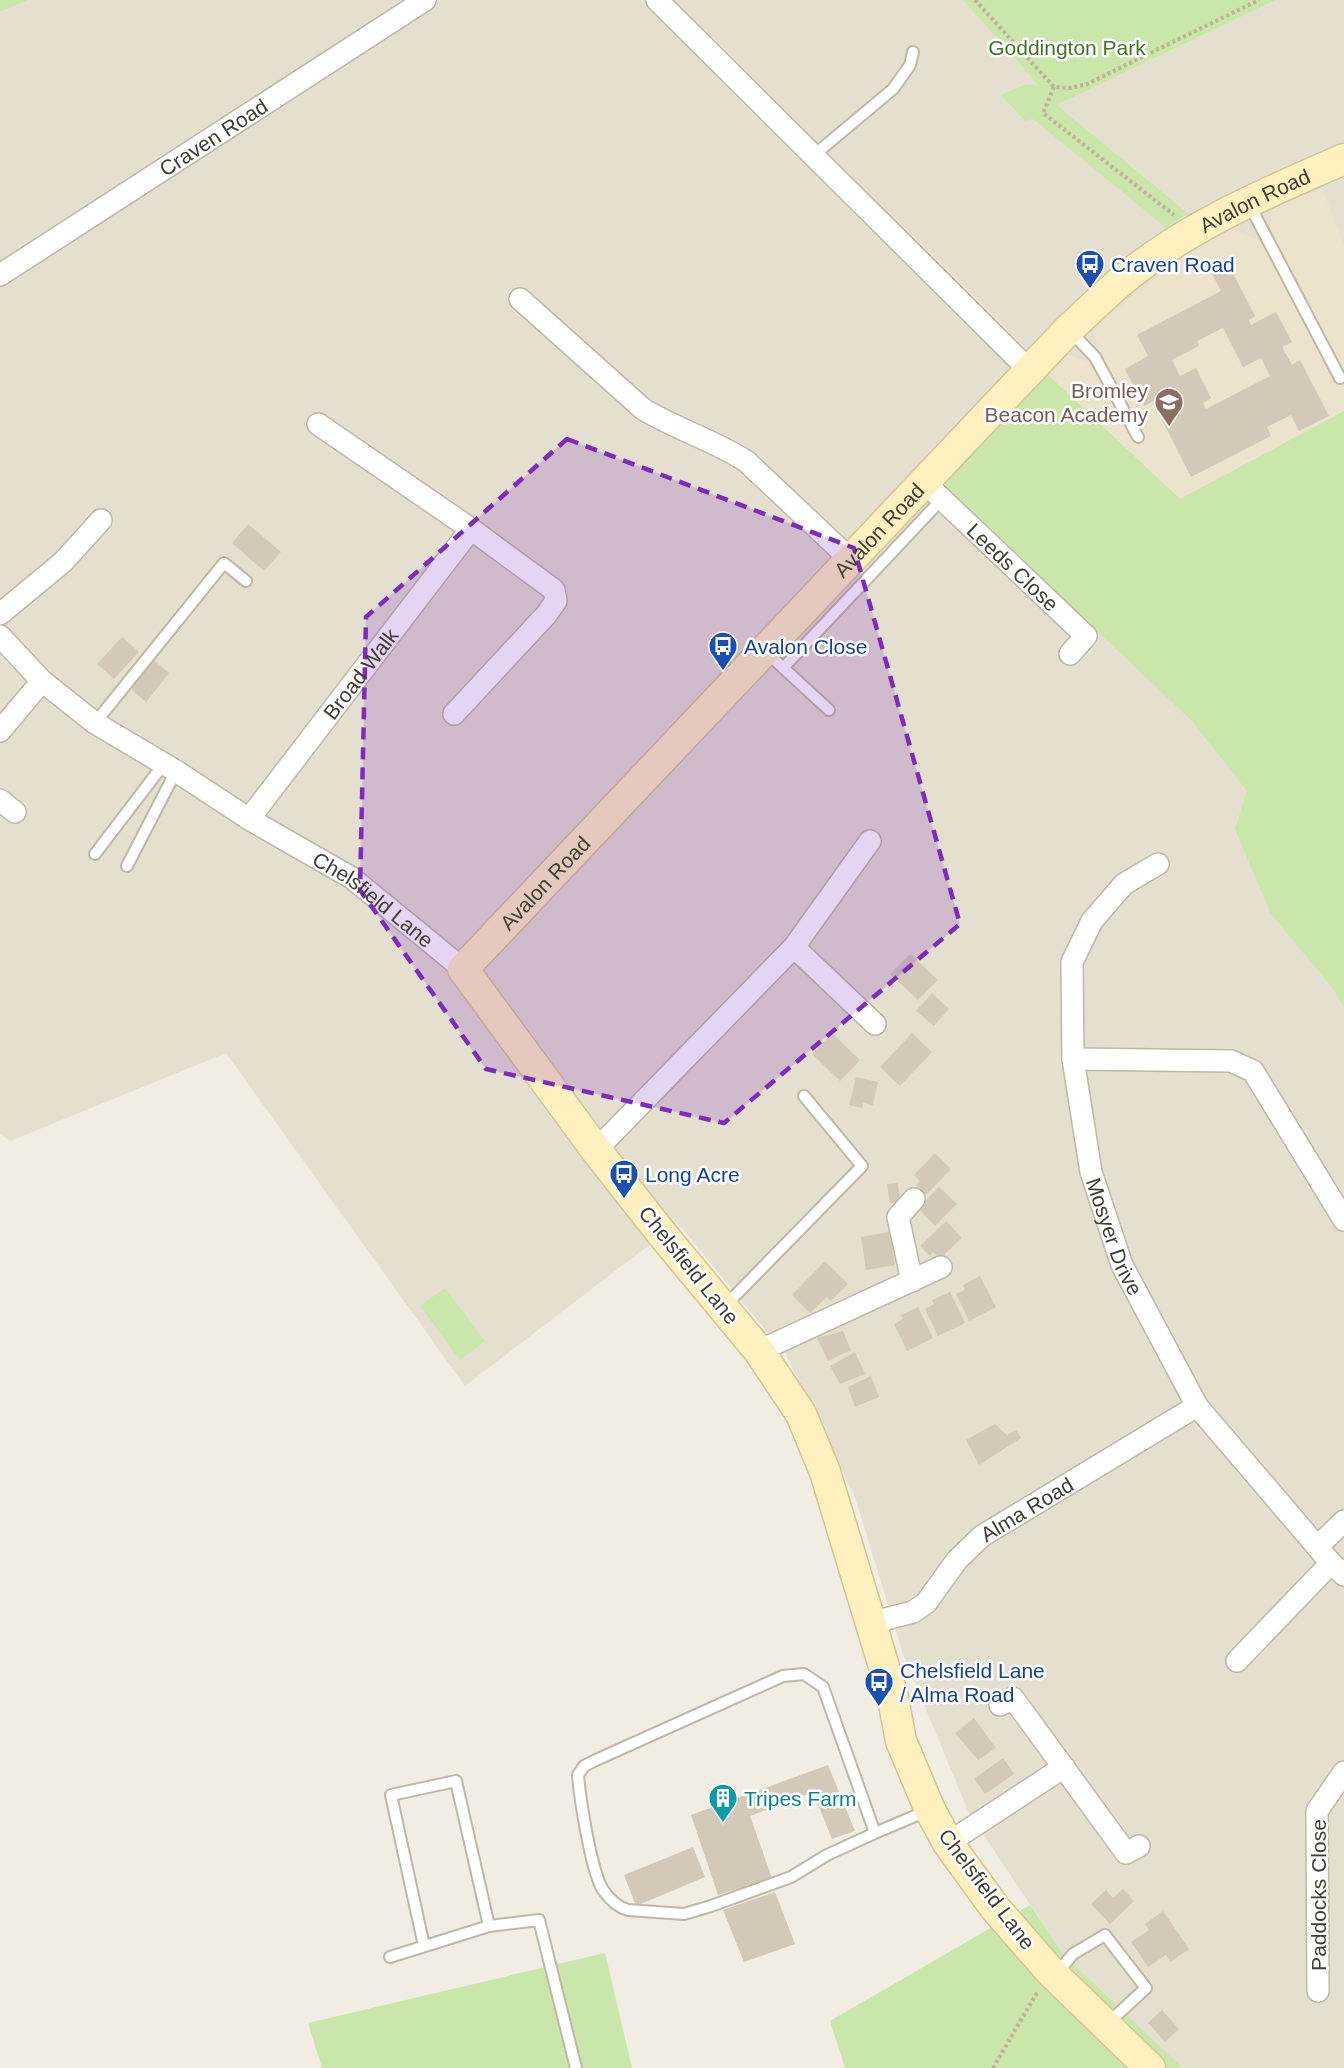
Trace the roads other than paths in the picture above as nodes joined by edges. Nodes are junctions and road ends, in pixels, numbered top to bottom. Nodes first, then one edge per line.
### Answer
1 (425, 0) edge
2 (657, 0) edge
3 (913, 52) dead end
4 (813, 156) junction
5 (1344, 159) edge
6 (1248, 201) junction
7 (0, 275) edge
8 (520, 299) dead end
9 (1068, 330) junction
10 (1029, 370) junction
11 (1341, 378) dead end
12 (318, 424) dead end
13 (1138, 437) dead end
14 (933, 491) junction
15 (101, 520) dead end
16 (471, 529) junction
17 (851, 560) junction
18 (246, 581) dead end
19 (0, 614) edge
20 (0, 636) edge
21 (1070, 654) dead end
22 (774, 659) junction
23 (42, 681) junction
24 (829, 710) dead end
25 (454, 714) dead end
26 (95, 723) junction
27 (0, 731) edge
28 (170, 768) junction
29 (249, 819) junction
30 (870, 841) dead end
31 (95, 854) dead end
32 (1158, 864) dead end
33 (127, 866) dead end
34 (794, 947) junction
35 (463, 969) junction
36 (875, 1024) dead end
37 (1073, 1059) junction
38 (804, 1096) dead end
39 (596, 1150) junction
40 (914, 1199) dead end
41 (1344, 1220) edge
42 (941, 1267) dead end
43 (912, 1281) junction
44 (724, 1308) junction
45 (759, 1351) junction
46 (1197, 1406) junction
47 (1344, 1521) edge
48 (1317, 1547) junction
49 (1337, 1569) edge
50 (870, 1623) junction
51 (1238, 1661) dead end
52 (1000, 1705) dead end
53 (1064, 1767) junction
54 (1344, 1772) edge
55 (930, 1810) junction
56 (875, 1833) junction
57 (948, 1843) junction
58 (1139, 1846) dead end
59 (489, 1926) junction
60 (424, 1946) junction
61 (390, 1957) dead end
62 (1052, 1974) junction
63 (1318, 1991) dead end
64 (1106, 2025) junction
65 (576, 2068) edge
66 (1150, 2068) edge

1 - 7 street, Craven Road
2 - 4 street
3 - 4 lane
4 - 10 street
5 - 6 street, Avalon Road
6 - 9 street, Avalon Road
6 - 11 lane
8 - 17 street
9 - 10 street, Avalon Road
9 - 13 lane
10 - 14 street, Avalon Road
12 - 16 street
14 - 17 street, Avalon Road
14 - 21 street, Leeds Close
14 - 22 lane
15 - 19 street
16 - 25 street
16 - 29 street, Broad Walk
17 - 22 street, Avalon Road
18 - 26 lane
20 - 23 street, Chelsfield Lane
22 - 24 lane
22 - 35 street, Avalon Road
23 - 26 street, Chelsfield Lane
23 - 27 street
26 - 28 street, Chelsfield Lane
28 - 29 street, Chelsfield Lane
28 - 31 lane
28 - 33 lane
29 - 35 street, Chelsfield Lane
30 - 34 street
32 - 37 street, Mosyer Drive
34 - 36 street
34 - 39 street
35 - 39 street, Chelsfield Lane
37 - 41 street
37 - 46 street, Mosyer Drive
38 - 44 lane
39 - 44 street, Chelsfield Lane
40 - 43 street
42 - 43 street
43 - 45 street
44 - 45 street, Chelsfield Lane
45 - 50 street, Chelsfield Lane
46 - 48 street, Mosyer Drive
46 - 50 street, Alma Road
47 - 48 street
48 - 49 street, Mosyer Drive
49 - 51 street
50 - 55 street, Chelsfield Lane
52 - 53 street
53 - 57 street
53 - 58 street
54 - 63 street, Paddocks Close
55 - 56 lane
55 - 57 street, Chelsfield Lane
56 - 56 lane
57 - 62 street, Chelsfield Lane
59 - 60 lane
59 - 60 lane
59 - 65 lane
60 - 61 lane
62 - 64 street, Chelsfield Lane
62 - 64 lane
64 - 66 street, Chelsfield Lane

